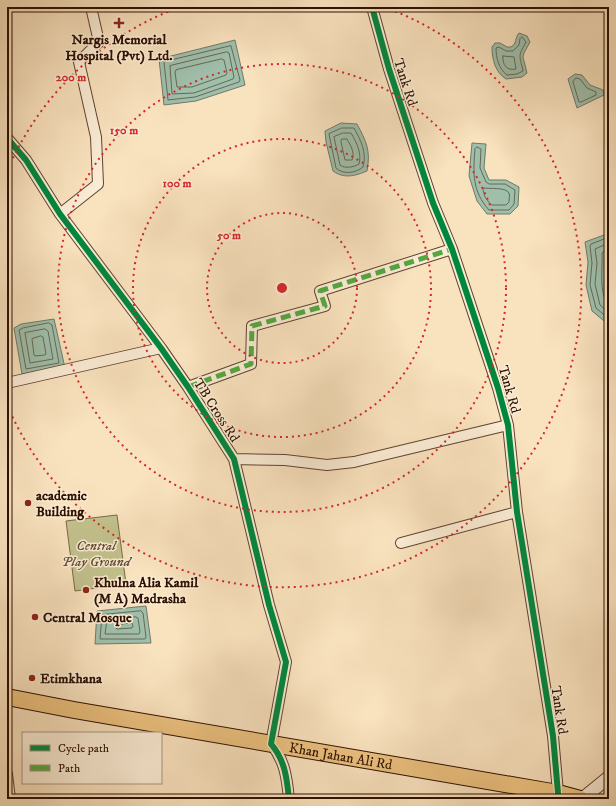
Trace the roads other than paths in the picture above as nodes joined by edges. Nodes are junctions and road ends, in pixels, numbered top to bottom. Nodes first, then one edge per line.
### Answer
1 (91, 7) edge
2 (372, 7) edge
3 (7, 138) edge
4 (60, 214) junction
5 (452, 249) junction
6 (161, 348) junction
7 (7, 383) edge
8 (188, 387) junction
9 (508, 425) junction
10 (234, 459) junction
11 (517, 512) junction
12 (401, 542) dead end
13 (7, 698) edge
14 (7, 707) edge
15 (150, 732) edge
16 (162, 734) edge
17 (275, 748) junction
18 (7, 774) edge
19 (609, 777) edge
20 (558, 793) junction
21 (10, 799) edge
22 (289, 799) edge
23 (539, 799) edge
24 (581, 799) edge

1 - 4 street
2 - 5 street, Tank Rd
3 - 4 street, TB Cross Rd
4 - 6 street, TB Cross Rd
5 - 8 street
5 - 9 street, Tank Rd
6 - 7 street
6 - 8 street, TB Cross Rd
8 - 10 street, TB Cross Rd
9 - 10 street
9 - 11 street, Tank Rd
10 - 17 street, TB Cross Rd
11 - 12 street
11 - 20 street, Tank Rd
13 - 17 highway, Khan Jahan Ali Rd
14 - 15 highway
16 - 17 highway, Khan Jahan Ali Rd
17 - 20 highway, Khan Jahan Ali Rd
17 - 22 street
17 - 23 highway, Khan Jahan Ali Rd
18 - 21 street
19 - 24 street
20 - 24 highway, Khan Jahan Ali Rd

